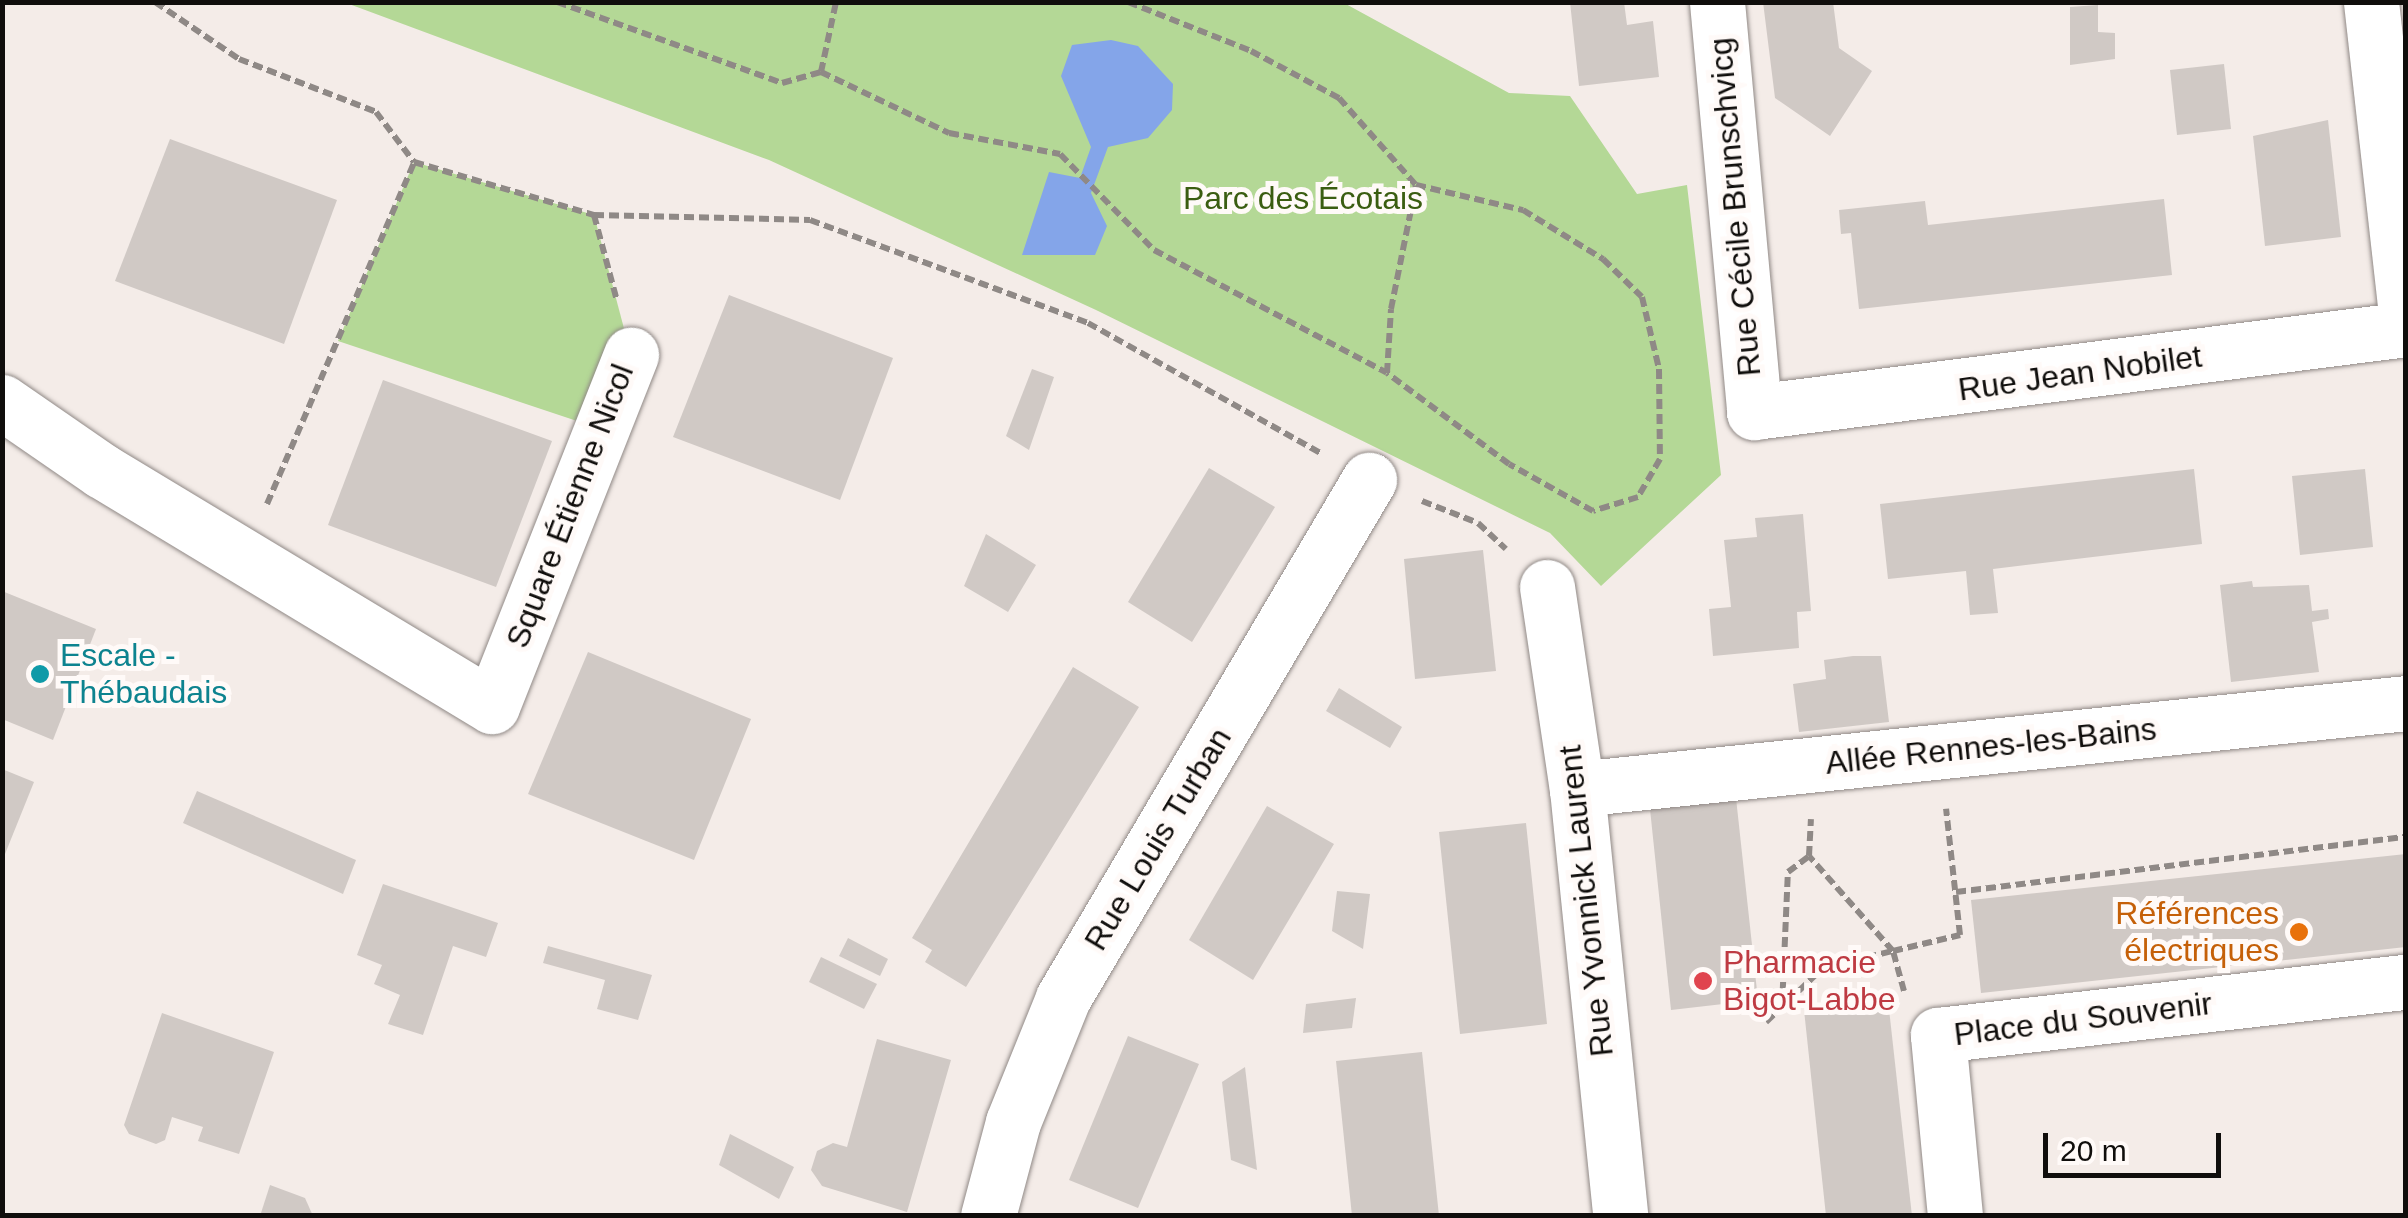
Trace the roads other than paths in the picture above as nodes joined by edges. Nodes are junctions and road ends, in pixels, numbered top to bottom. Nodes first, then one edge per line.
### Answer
1 (1717, 2) edge
2 (2371, 2) edge
3 (2406, 315) edge
4 (2406, 328) edge
5 (631, 355) road end
6 (2, 402) edge
7 (1754, 412) joint
8 (1369, 480) road end
9 (1546, 587) road end
10 (2406, 703) edge
11 (1577, 789) junction
12 (2406, 982) edge
13 (988, 1216) edge
14 (1620, 1216) edge
15 (1955, 1216) edge

1 - 7 street, Rue Cécile Brunschvicg
2 - 3 street
4 - 7 street, Rue Jean Nobilet
5 - 6 street, Square Étienne Nicol
8 - 13 street, Rue Louis Turban
9 - 11 street, Rue Yvonnick Laurent
10 - 11 street, Allée Rennes-les-Bains
11 - 14 street, Rue Yvonnick Laurent
12 - 15 street, Place du Souvenir

